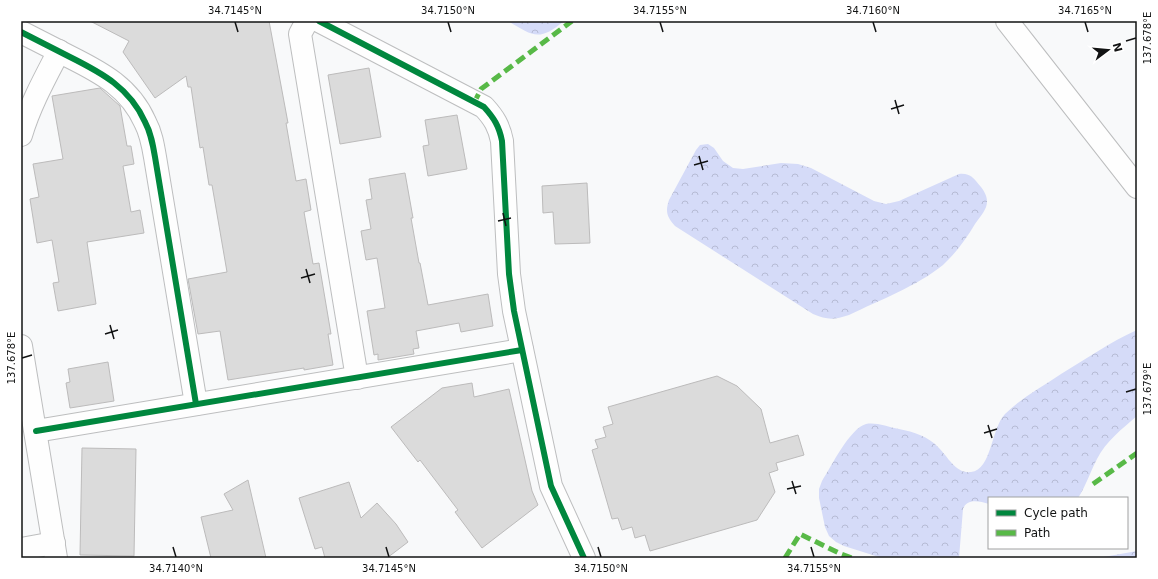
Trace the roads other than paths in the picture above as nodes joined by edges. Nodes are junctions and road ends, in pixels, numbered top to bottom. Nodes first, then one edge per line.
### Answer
1 (307, 21) edge
2 (318, 21) edge
3 (1007, 21) edge
4 (21, 32) edge
5 (59, 51) junction
6 (21, 135) edge
7 (1137, 187) edge
8 (21, 346) edge
9 (522, 350) junction
10 (357, 378) junction
11 (196, 404) junction
12 (36, 431) junction
13 (21, 549) edge
14 (55, 551) edge
15 (584, 558) edge

1 - 10 street
2 - 9 street
3 - 7 street
4 - 5 street
5 - 6 street
5 - 11 street
8 - 12 street
9 - 10 street
9 - 15 street
10 - 11 street
11 - 12 street
12 - 14 street
13 - 14 street

